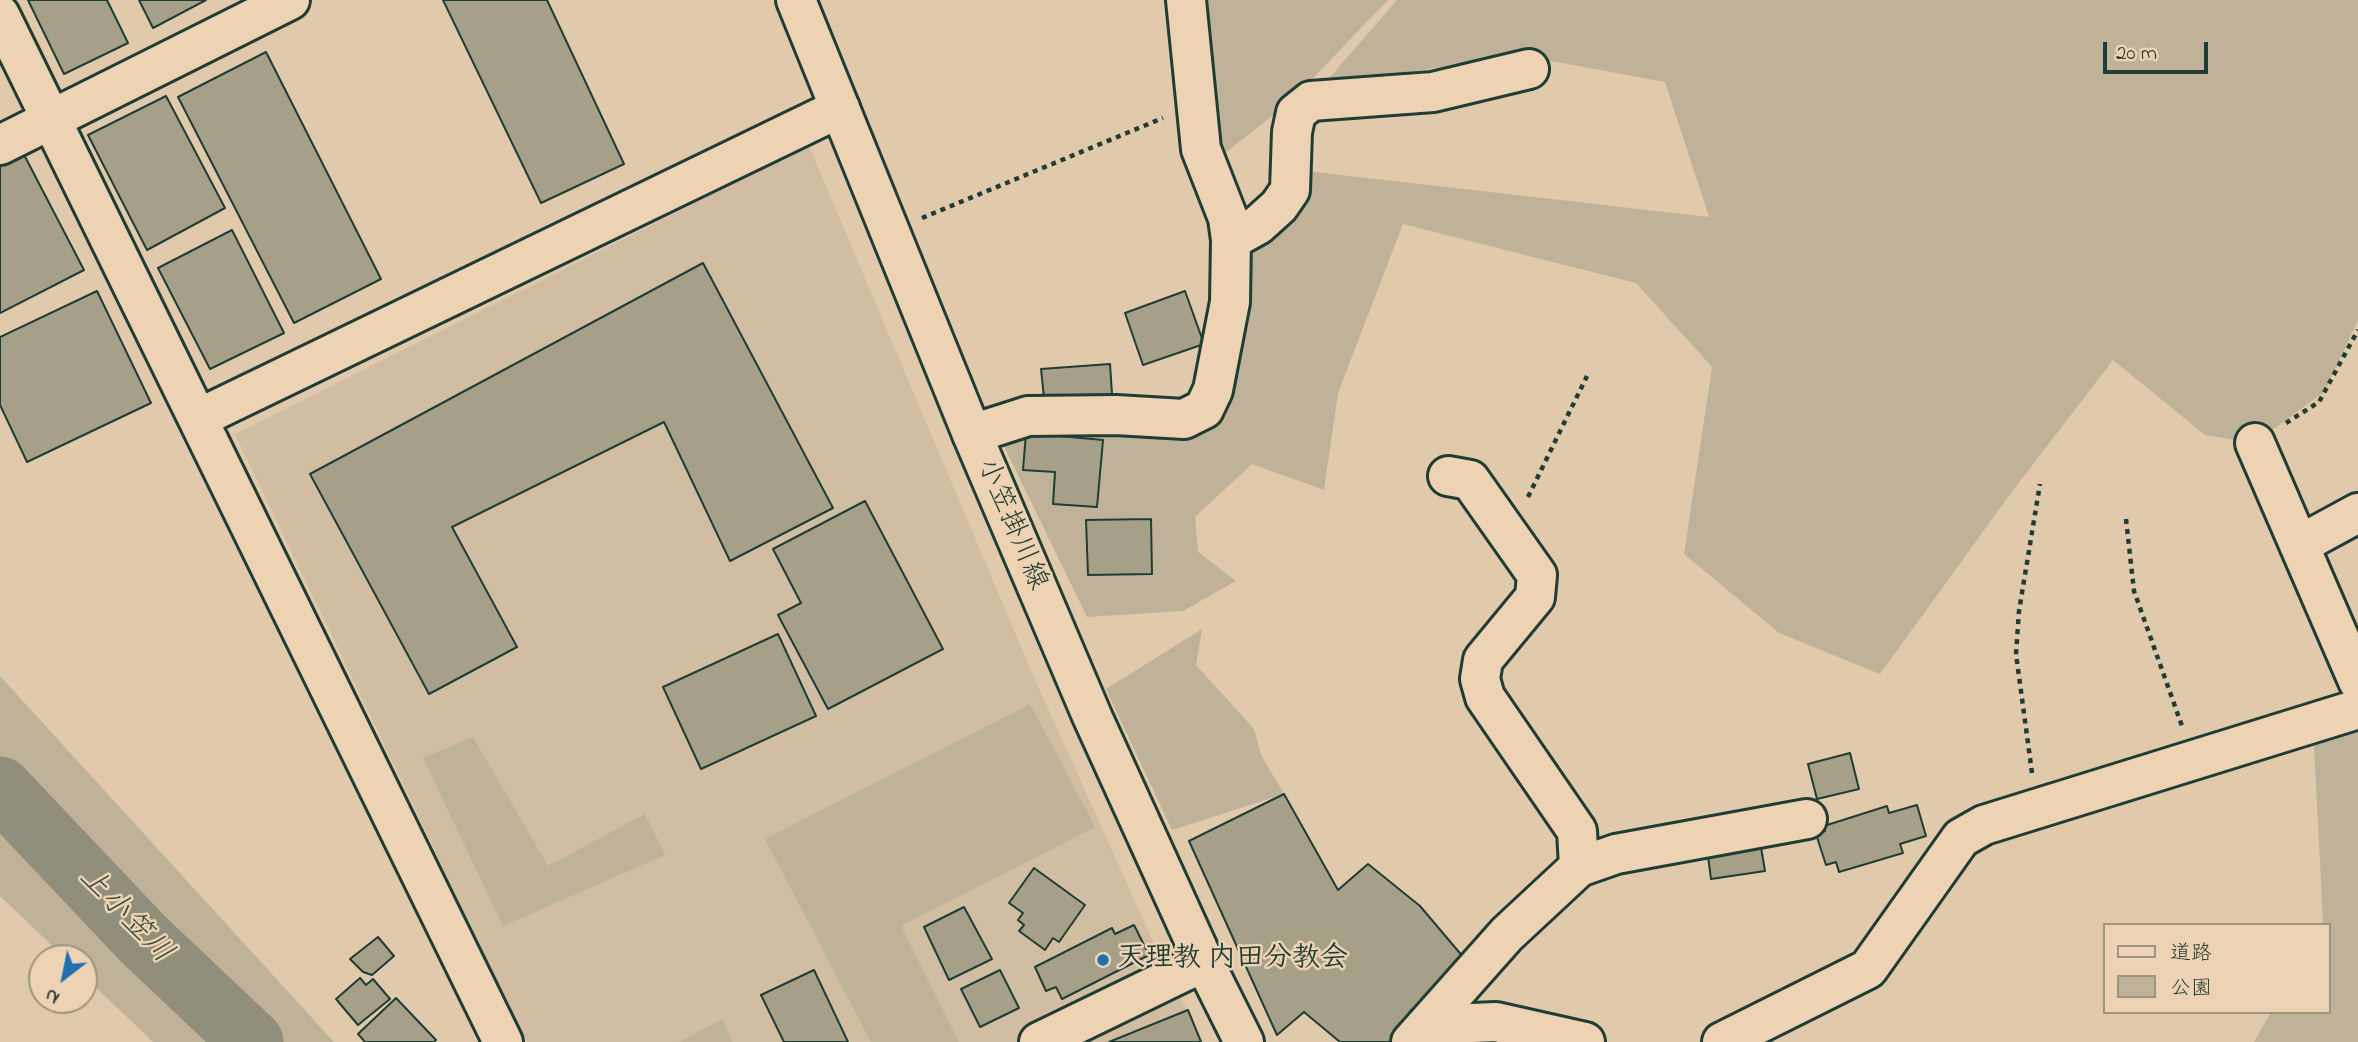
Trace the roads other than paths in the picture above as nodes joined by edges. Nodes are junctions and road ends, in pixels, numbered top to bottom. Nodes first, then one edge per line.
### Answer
1 (290, 0) edge
2 (796, 0) edge
3 (1186, 0) edge
4 (0, 15) edge
5 (1529, 69) dead end
6 (840, 108) junction
7 (51, 119) junction
8 (0, 145) edge
9 (1231, 240) junction
10 (199, 418) junction
11 (972, 435) junction
12 (2255, 443) road end
13 (1448, 475) dead end
14 (2358, 513) edge
15 (2299, 545) junction
16 (2358, 681) edge
17 (2358, 709) edge
18 (1807, 819) dead end
19 (1579, 867) junction
20 (1204, 962) junction
21 (1419, 1033) edge
22 (503, 1042) edge
23 (1039, 1042) edge
24 (1244, 1042) edge
25 (1585, 1042) edge
26 (1723, 1042) edge

1 - 7 street
2 - 6 street, 小笠掛川線
3 - 9 street
4 - 7 street
5 - 9 street
6 - 10 street
6 - 11 street, 小笠掛川線
7 - 8 street
7 - 10 street
9 - 11 street
10 - 22 street
11 - 20 street, 小笠掛川線
12 - 15 street
13 - 19 street
14 - 15 street
15 - 16 street
17 - 26 street
18 - 19 street
19 - 21 street
20 - 23 street
20 - 24 street, 小笠掛川線
21 - 25 street

